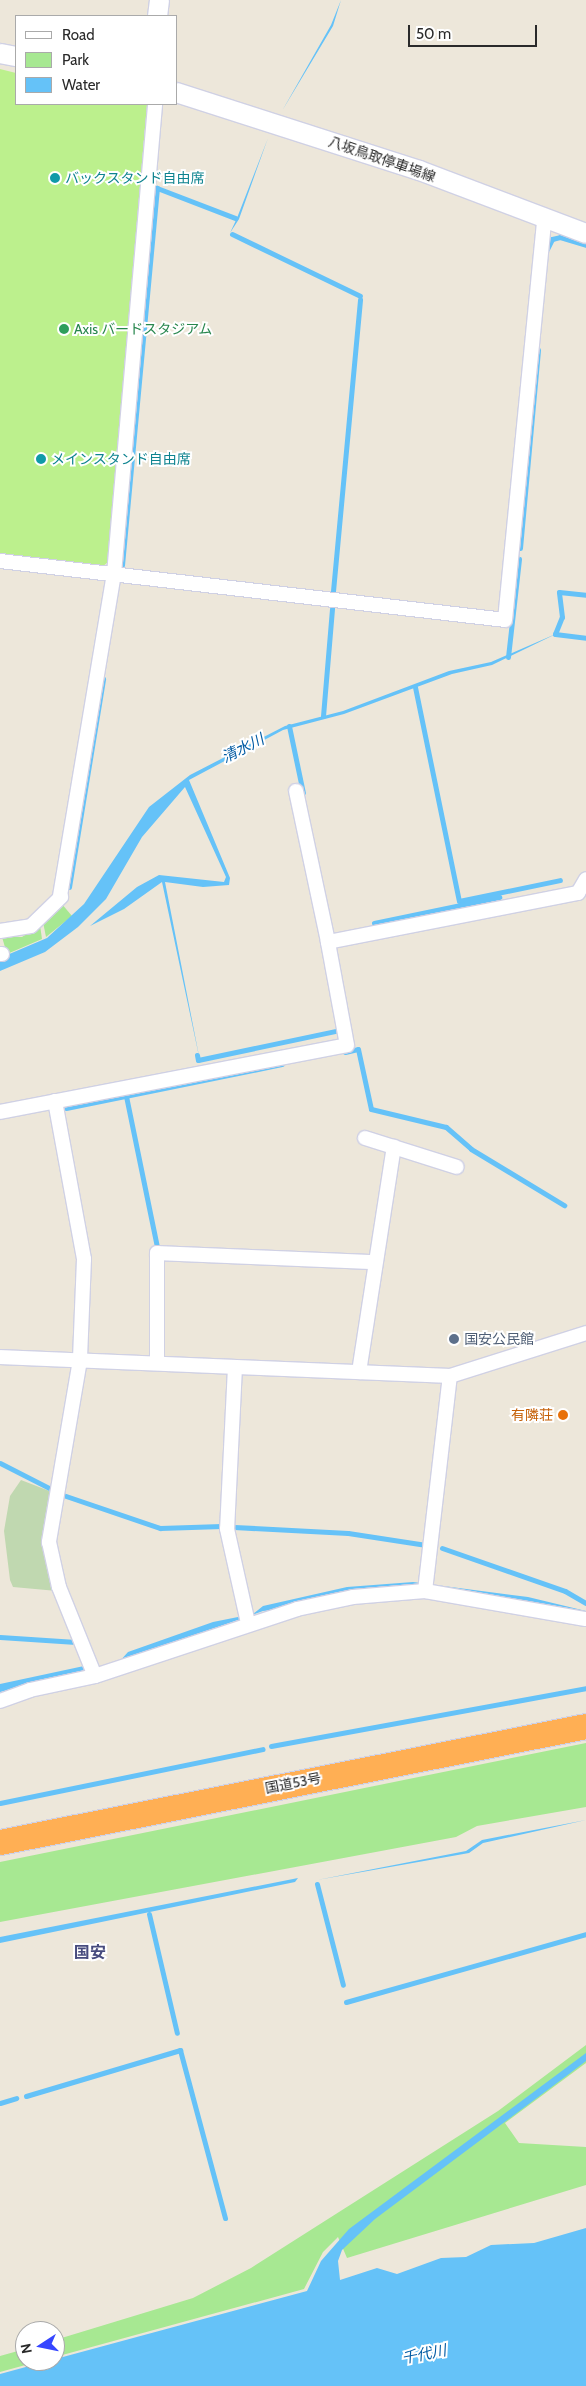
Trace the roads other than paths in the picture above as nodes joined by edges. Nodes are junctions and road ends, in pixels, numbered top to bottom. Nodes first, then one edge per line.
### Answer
1 (159, 0) edge
2 (157, 15) edge
3 (0, 53) edge
4 (15, 56) edge
5 (178, 93) edge
6 (155, 105) edge
7 (544, 220) junction
8 (586, 233) edge
9 (0, 561) edge
10 (114, 574) junction
11 (296, 791) dead end
12 (586, 879) edge
13 (0, 931) edge
14 (328, 942) junction
15 (55, 1101) junction
16 (0, 1112) edge
17 (365, 1138) dead end
18 (394, 1147) junction
19 (457, 1167) dead end
20 (374, 1262) junction
21 (586, 1333) edge
22 (0, 1358) edge
23 (80, 1360) junction
24 (157, 1363) junction
25 (235, 1367) junction
26 (359, 1372) junction
27 (450, 1376) junction
28 (425, 1591) junction
29 (586, 1619) edge
30 (248, 1623) junction
31 (95, 1676) junction
32 (0, 1701) edge
33 (586, 1726) edge
34 (0, 1842) edge

1 - 2 main road
3 - 4 main road
5 - 7 main road, 八坂鳥取停車場線
6 - 10 street
7 - 8 main road, 八坂鳥取停車場線
7 - 10 street
9 - 10 street
10 - 13 street
11 - 14 street
12 - 14 street
14 - 15 street
15 - 16 street
15 - 23 street
17 - 18 street
18 - 19 street
18 - 20 street
20 - 24 street
20 - 26 street
21 - 27 street
22 - 23 street
23 - 24 street
23 - 31 street
24 - 25 street
25 - 26 street
25 - 30 street
26 - 27 street
27 - 28 street
28 - 29 street
28 - 30 street
30 - 31 street
31 - 32 street
33 - 34 highway, 国道53号

